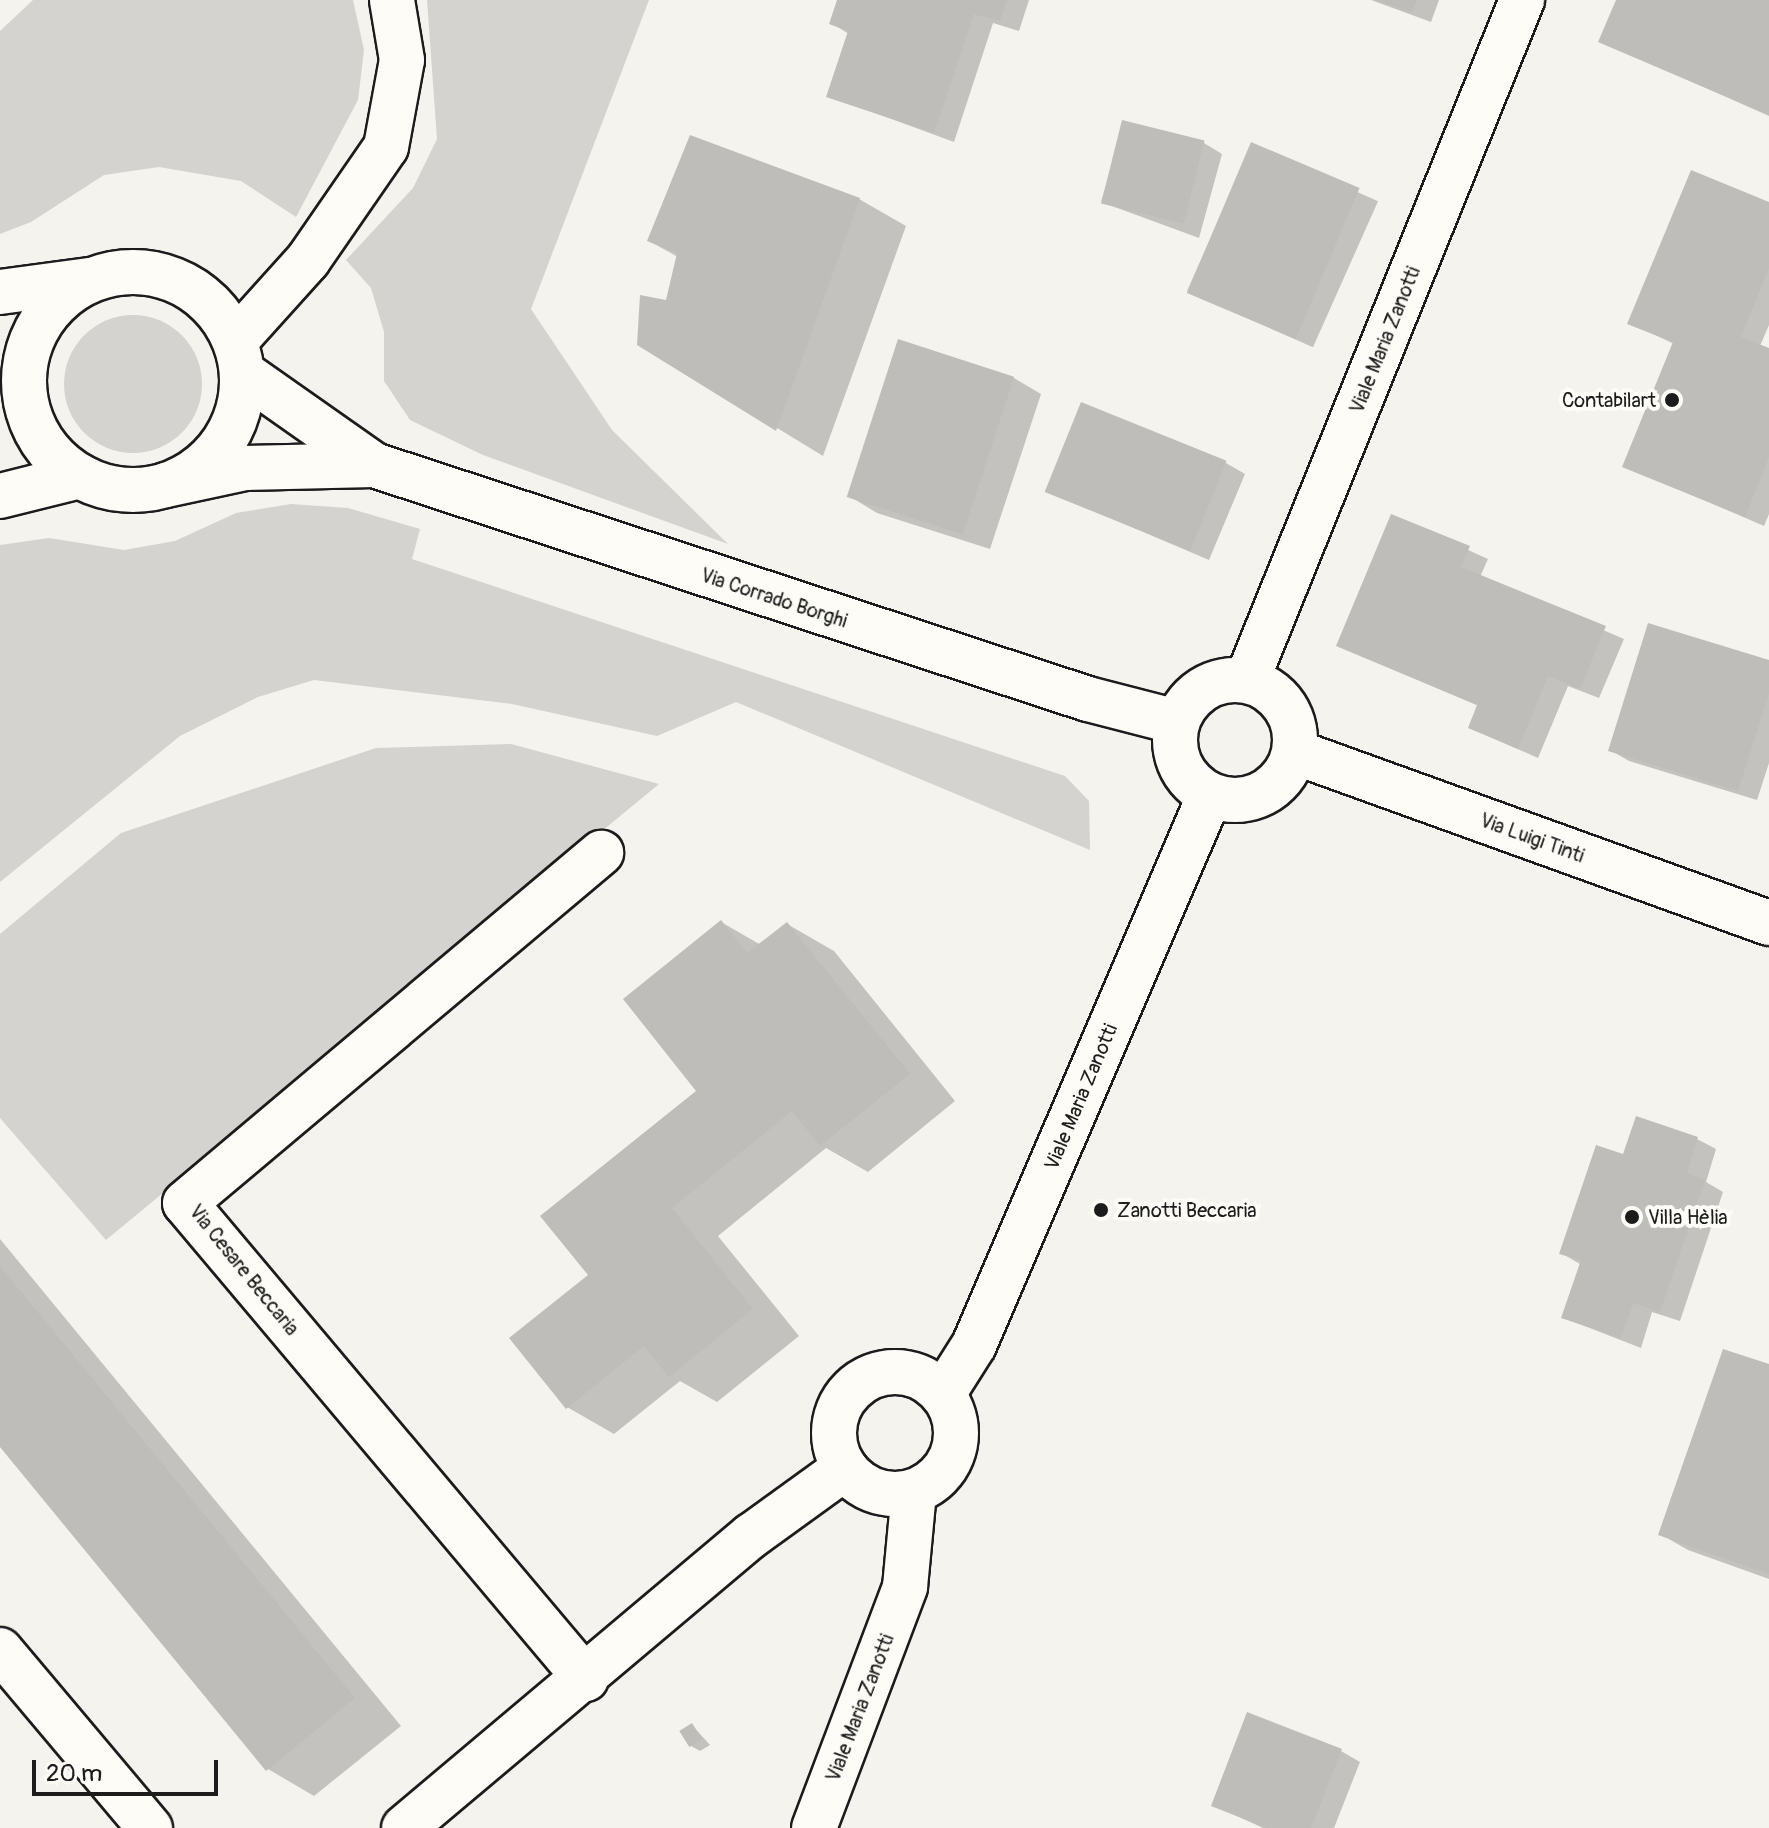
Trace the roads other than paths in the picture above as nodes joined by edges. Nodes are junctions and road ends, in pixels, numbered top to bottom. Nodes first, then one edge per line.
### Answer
1 (392, 0) edge
2 (1522, 0) edge
3 (91, 280) junction
4 (0, 292) edge
5 (239, 356) junction
6 (13, 395) edge
7 (374, 465) junction
8 (80, 476) junction
9 (166, 485) junction
10 (0, 496) edge
11 (1247, 680) junction
12 (1177, 722) junction
13 (1295, 752) junction
14 (1210, 795) junction
15 (601, 853) dead end
16 (1769, 923) edge
17 (943, 1394) junction
18 (845, 1468) junction
19 (914, 1491) junction
20 (0, 1650) edge
21 (586, 1679) junction
22 (150, 1828) edge
23 (404, 1828) edge
24 (814, 1828) edge

1 - 5 main road
2 - 11 main road, Viale Maria Zanotti
3 - 4 main road
3 - 5 main road
3 - 6 main road
5 - 7 main road, Via Corrado Borghi
5 - 9 main road
6 - 8 main road
7 - 9 main road, Via Corrado Borghi
7 - 12 main road, Via Corrado Borghi
8 - 9 main road
8 - 10 main road
11 - 12 main road
11 - 13 main road
12 - 14 main road
13 - 14 main road
13 - 16 main road, Via Luigi Tinti
14 - 17 main road, Viale Maria Zanotti
15 - 21 main road, Via Cesare Beccaria
17 - 18 main road
17 - 19 main road
18 - 19 main road
18 - 21 main road
19 - 24 main road, Viale Maria Zanotti
20 - 22 main road
21 - 23 main road

